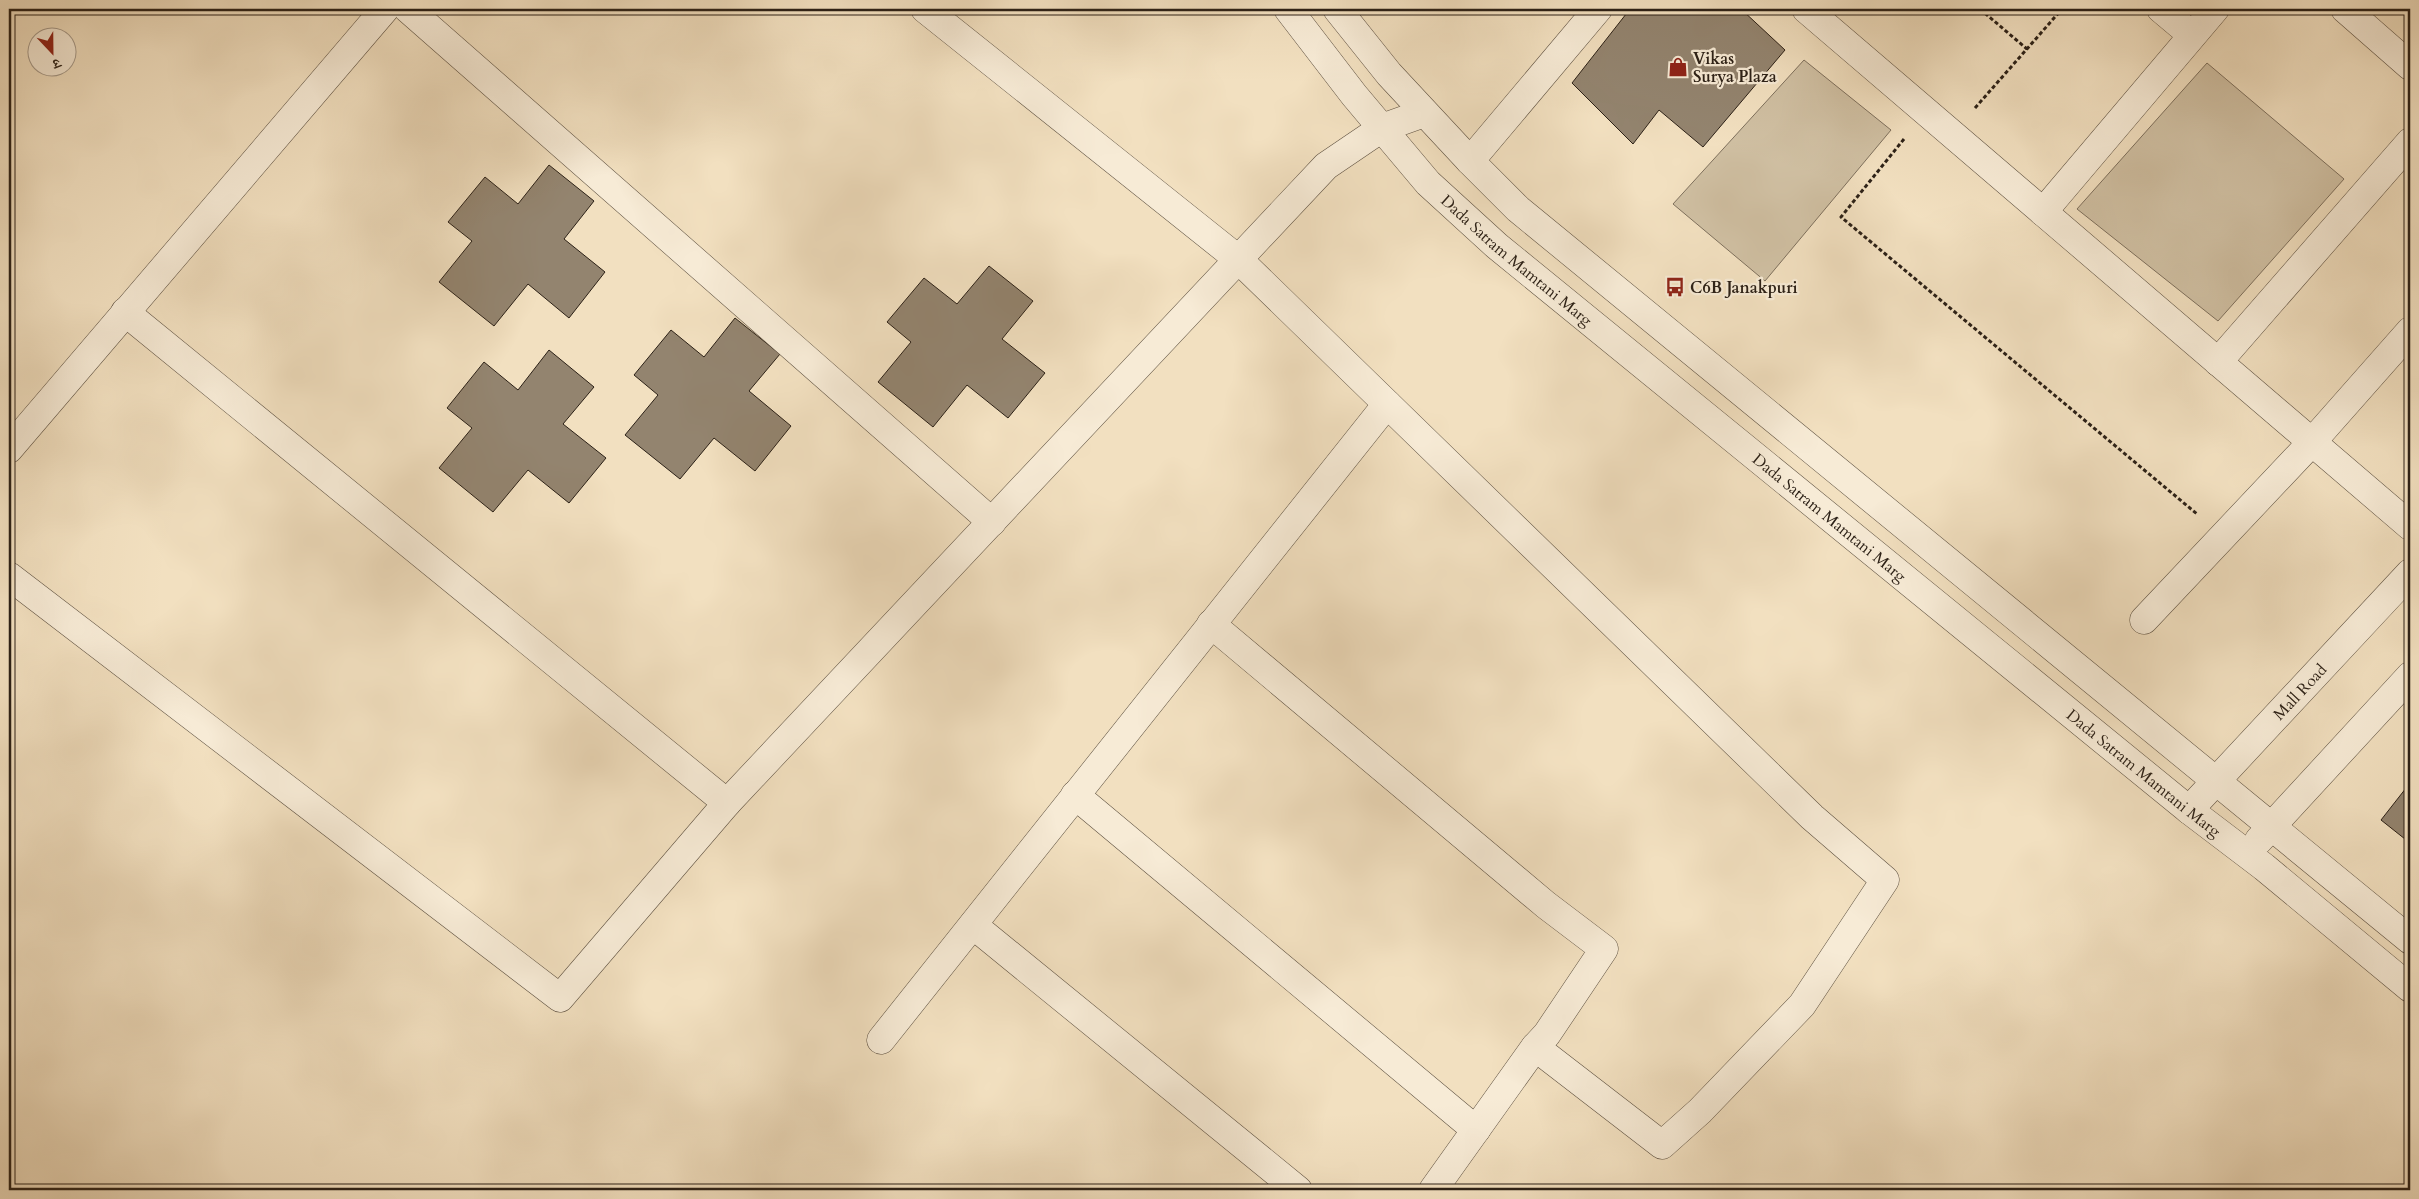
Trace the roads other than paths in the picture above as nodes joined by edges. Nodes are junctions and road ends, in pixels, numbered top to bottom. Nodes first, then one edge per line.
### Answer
1 (385, 9) edge
2 (408, 9) edge
3 (924, 9) edge
4 (1288, 9) edge
5 (1337, 9) edge
6 (1598, 9) edge
7 (1806, 9) edge
8 (2160, 9) edge
9 (2215, 9) edge
10 (2345, 9) edge
11 (2192, 35) junction
12 (2410, 66) edge
13 (1424, 113) junction
14 (1382, 128) junction
15 (2410, 142) edge
16 (1470, 161) junction
17 (2043, 212) junction
18 (1238, 259) junction
19 (125, 312) junction
20 (2410, 331) edge
21 (2218, 362) junction
22 (1386, 404) junction
23 (2312, 442) junction
24 (9, 449) edge
25 (992, 522) junction
26 (2410, 526) edge
27 (2410, 573) edge
28 (9, 576) edge
29 (2144, 620) dead end
30 (1211, 624) junction
31 (2410, 676) edge
32 (2217, 781) junction
33 (1075, 795) junction
34 (727, 803) junction
35 (2189, 810) junction
36 (2271, 826) junction
37 (2246, 854) junction
38 (973, 925) junction
39 (2410, 940) edge
40 (2410, 988) edge
41 (881, 1040) dead end
42 (1535, 1047) junction
43 (1476, 1130) junction
44 (1298, 1190) edge
45 (1433, 1190) edge

1 - 19 street
2 - 25 street
3 - 18 street
4 - 14 street, Dada Satram Mamtani Marg
5 - 13 street
6 - 16 street
7 - 17 street
8 - 11 street
9 - 11 street
10 - 12 street
11 - 17 street
13 - 14 street
13 - 16 street
14 - 18 street
14 - 35 street, Dada Satram Mamtani Marg
15 - 21 street
16 - 32 street
17 - 21 street
18 - 22 street
18 - 25 street
19 - 24 street
19 - 34 street
20 - 23 street
21 - 23 street
22 - 30 street
22 - 42 street
23 - 26 street
23 - 29 street
25 - 34 street
27 - 32 street, Mall Road
28 - 34 street
30 - 33 street
30 - 42 street
31 - 36 street
32 - 35 street, Mall Road
32 - 36 street
33 - 38 street
33 - 43 street
35 - 37 street, Dada Satram Mamtani Marg
36 - 37 street
36 - 39 street
37 - 40 street, Dada Satram Mamtani Marg
38 - 41 street
38 - 44 street
42 - 43 street
43 - 45 street

